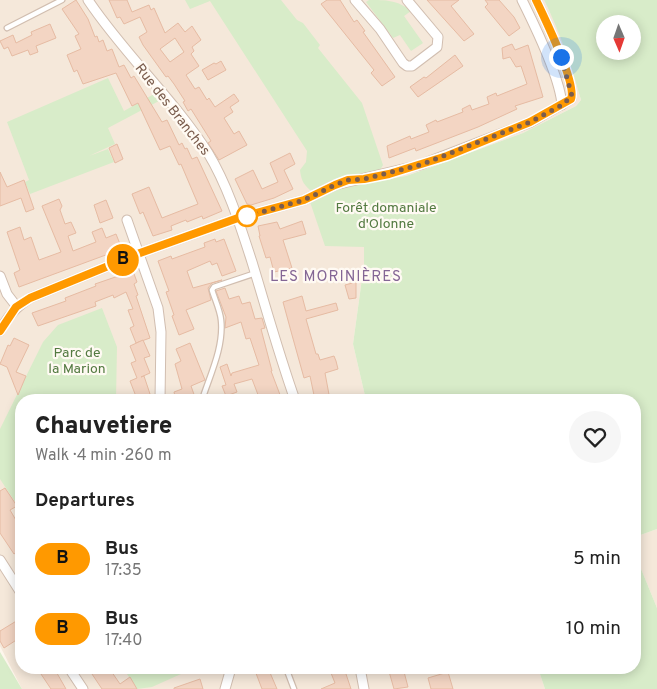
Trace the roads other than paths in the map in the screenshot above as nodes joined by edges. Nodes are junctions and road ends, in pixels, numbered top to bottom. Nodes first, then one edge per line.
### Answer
1 (62, 0) edge
2 (88, 0) edge
3 (355, 0) edge
4 (407, 0) edge
5 (522, 0) edge
6 (536, 0) edge
7 (7, 28) dead end
8 (562, 105) junction
9 (238, 218) junction
10 (127, 220) dead end
11 (140, 253) junction
12 (256, 273) junction
13 (0, 276) edge
14 (16, 307) junction
15 (3, 317) edge
16 (0, 331) edge
17 (160, 394) edge
18 (204, 394) edge
19 (293, 394) edge
20 (0, 560) edge
21 (15, 584) edge
22 (73, 674) edge
23 (230, 674) edge
24 (288, 674) edge
25 (361, 674) edge
26 (83, 689) edge
27 (225, 689) edge
28 (294, 689) edge
29 (364, 689) edge

1 - 7 lane
2 - 9 street, Rue des Branches
3 - 4 street
5 - 8 street
6 - 8 street
8 - 9 street
9 - 11 street
9 - 12 street, Rue des Branches
10 - 11 street
11 - 14 street
11 - 17 street
12 - 18 lane
12 - 19 street, Rue des Branches
13 - 14 street
14 - 15 street
15 - 16 street
20 - 21 street
22 - 26 street
23 - 27 street
24 - 28 lane
25 - 29 street

